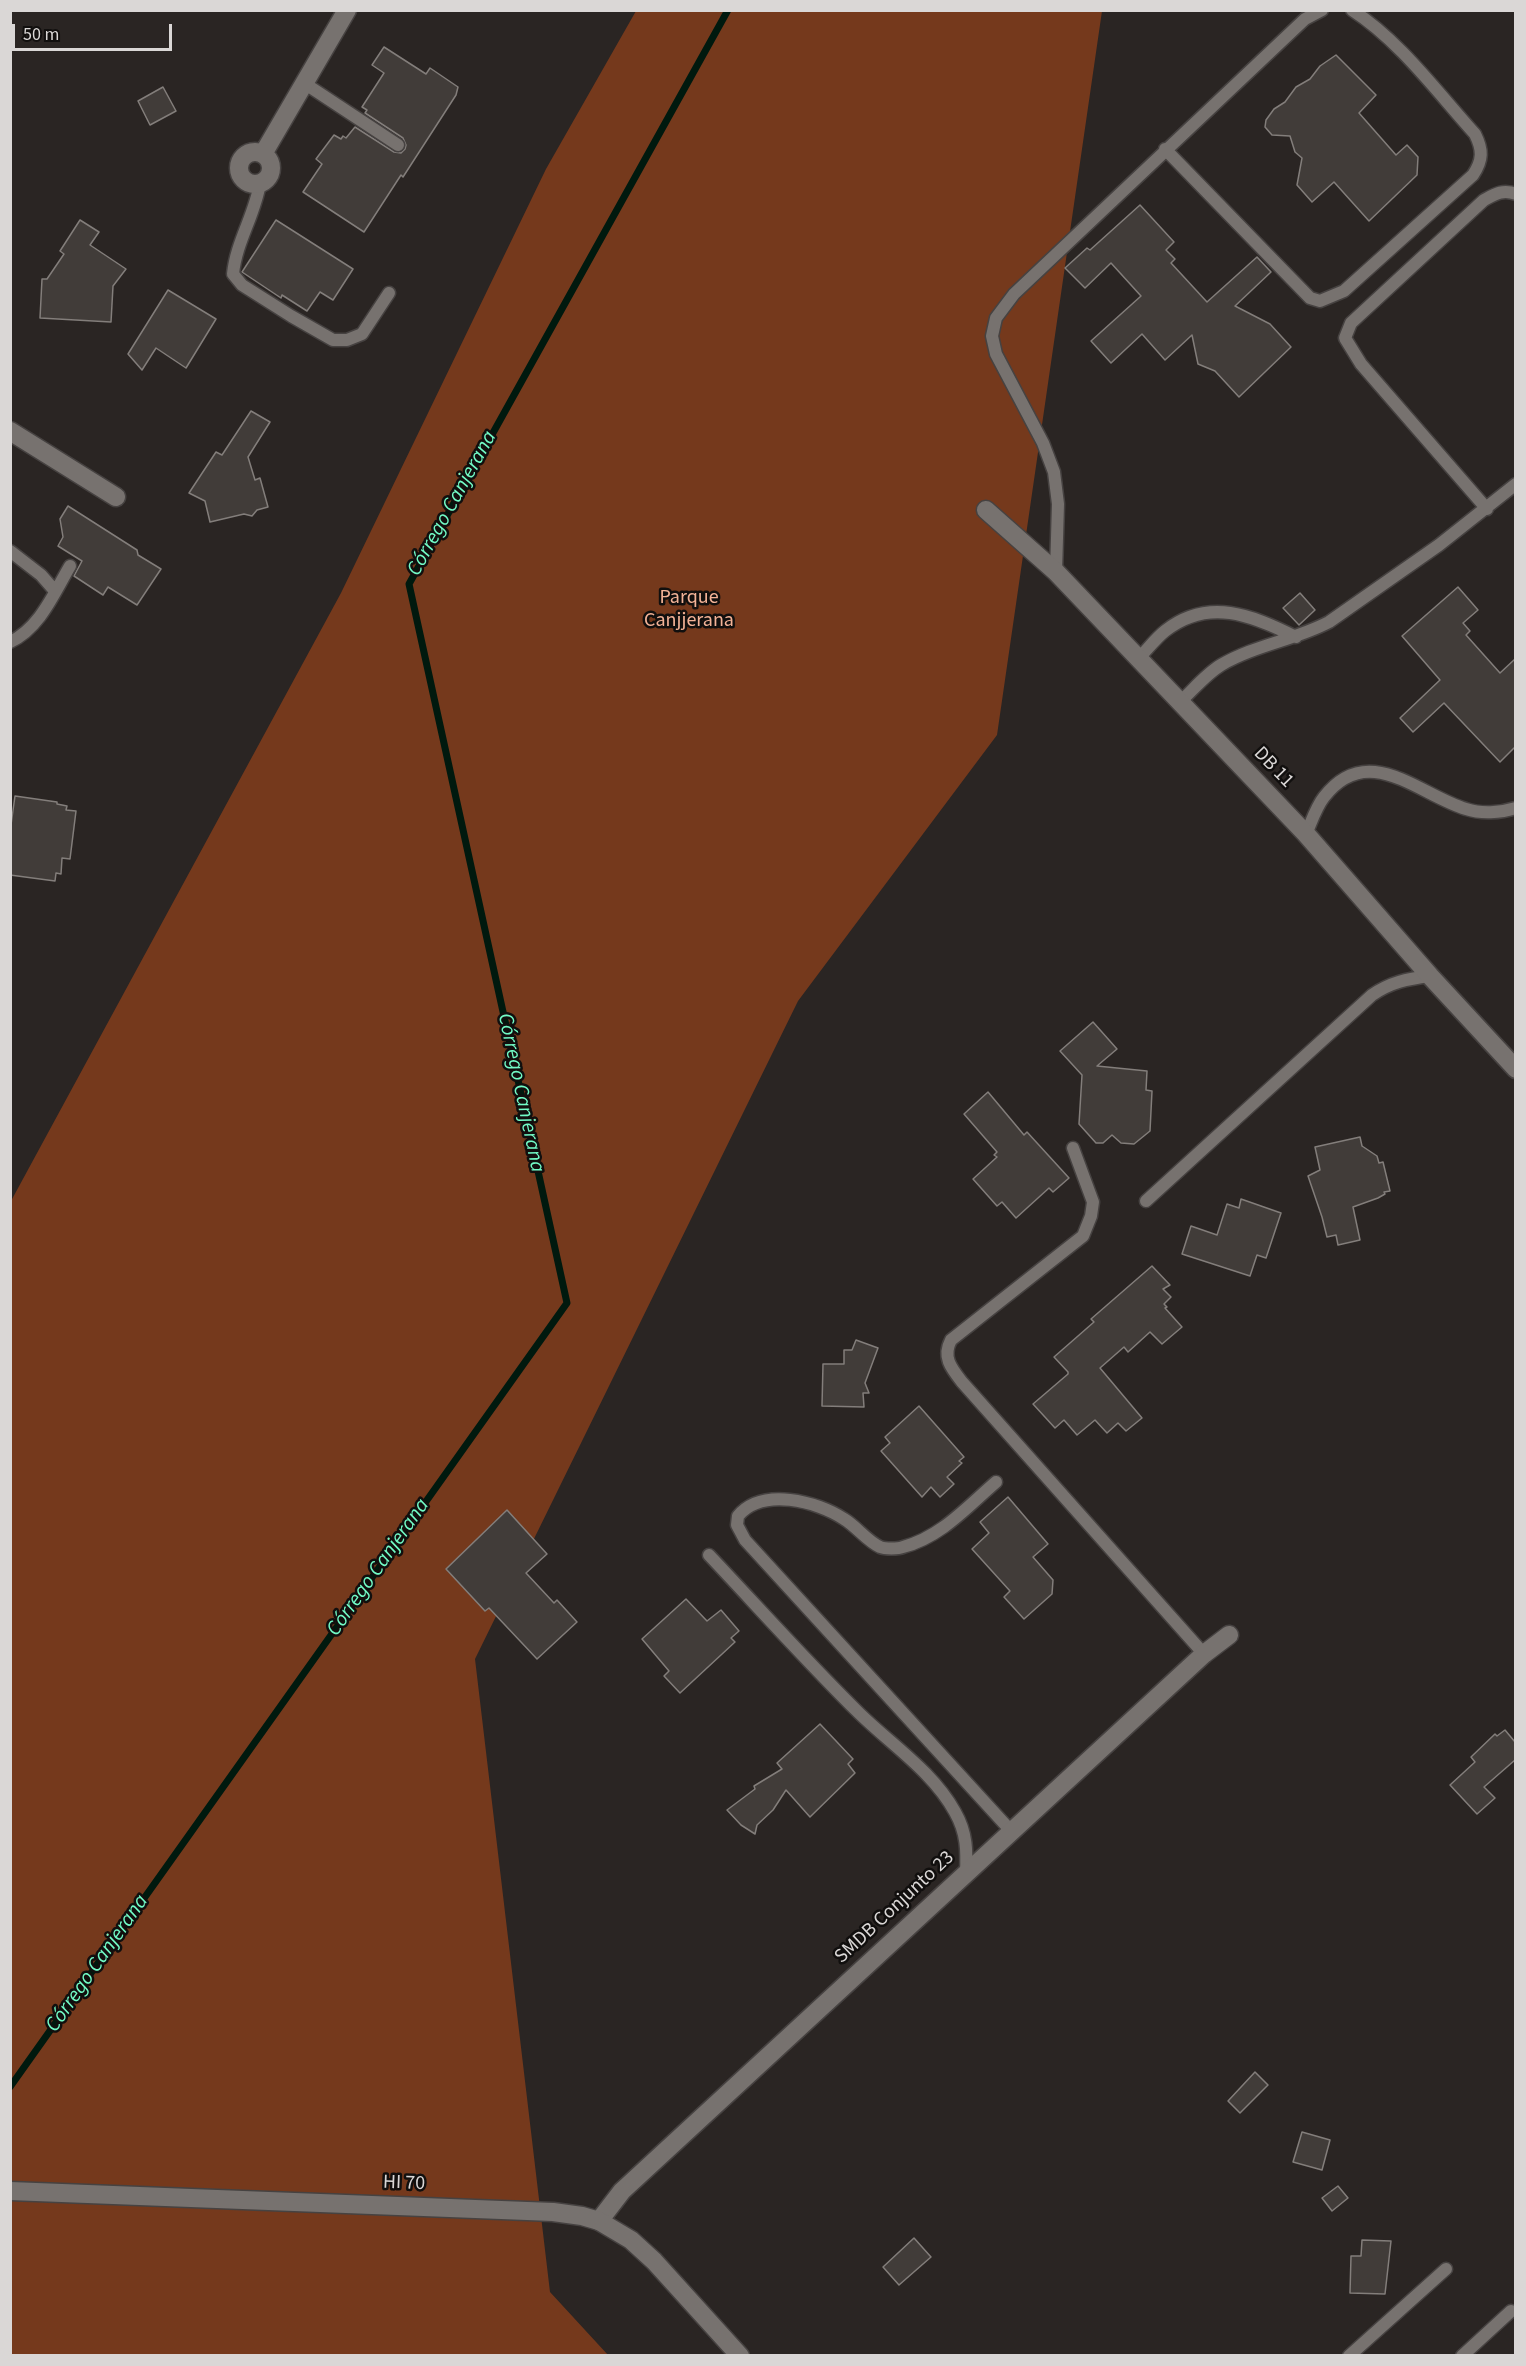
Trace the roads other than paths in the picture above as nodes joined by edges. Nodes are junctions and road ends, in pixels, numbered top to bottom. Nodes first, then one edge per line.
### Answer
1 (346, 10) edge
2 (1322, 10) edge
3 (1352, 10) edge
4 (304, 84) junction
5 (398, 145) dead end
6 (1165, 149) junction
7 (263, 154) junction
8 (260, 183) junction
9 (1515, 194) edge
10 (389, 293) dead end
11 (10, 431) edge
12 (1515, 484) edge
13 (116, 497) dead end
14 (1487, 509) junction
15 (986, 510) dead end
16 (10, 551) edge
17 (70, 566) dead end
18 (1056, 572) junction
19 (55, 591) junction
20 (1296, 637) junction
21 (10, 642) edge
22 (1138, 658) junction
23 (1180, 702) junction
24 (1515, 807) edge
25 (1306, 834) junction
26 (1430, 976) junction
27 (1515, 1069) edge
28 (1073, 1148) dead end
29 (1146, 1201) dead end
30 (996, 1482) dead end
31 (709, 1555) dead end
32 (1228, 1635) dead end
33 (1204, 1654) junction
34 (1012, 1832) junction
35 (966, 1874) junction
36 (10, 2191) edge
37 (599, 2221) junction
38 (1446, 2269) dead end
39 (1511, 2311) dead end
40 (740, 2355) edge
41 (1349, 2355) edge
42 (1462, 2355) edge

1 - 4 street
2 - 6 lane
3 - 6 lane
4 - 5 lane
4 - 7 street
6 - 18 lane
7 - 8 street
7 - 8 street
8 - 10 lane
9 - 14 lane
11 - 13 street
12 - 14 lane
14 - 20 lane
15 - 18 street, DB 11
16 - 19 lane
17 - 19 lane
18 - 22 street, DB 11
19 - 21 lane
20 - 22 lane
20 - 23 lane
22 - 23 street, DB 11
23 - 25 street, DB 11
24 - 25 lane
25 - 26 street, DB 11
26 - 27 street, DB 11
26 - 29 lane
28 - 33 lane
30 - 34 lane
31 - 35 lane
32 - 33 street, SMDB Conjunto 23
33 - 34 street, SMDB Conjunto 23
34 - 35 street, SMDB Conjunto 23
35 - 37 street, SMDB Conjunto 23
36 - 37 street, HI 70
37 - 40 street, HI 70
38 - 41 lane
39 - 42 lane

